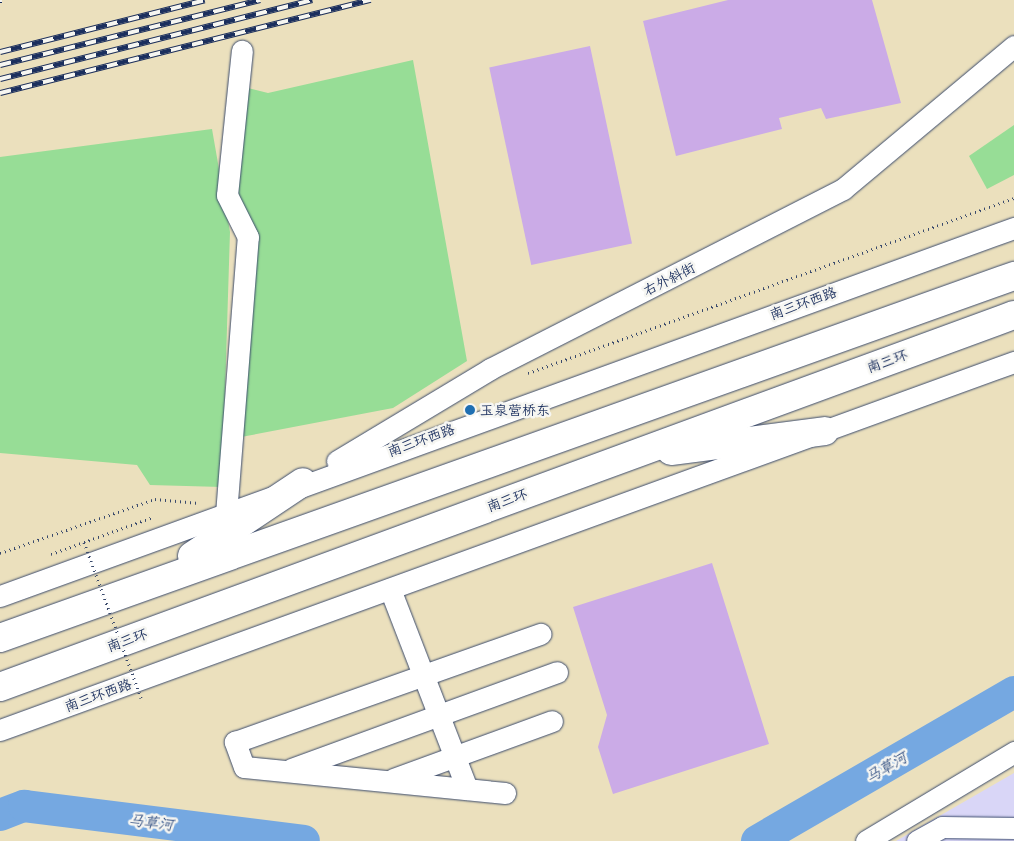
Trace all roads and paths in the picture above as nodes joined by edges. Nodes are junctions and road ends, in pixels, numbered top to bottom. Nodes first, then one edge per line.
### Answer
1 (1014, 46) edge
2 (242, 51) dead end
3 (1014, 198) edge
4 (1014, 228) edge
5 (1014, 276) edge
6 (1014, 315) edge
7 (1014, 362) edge
8 (518, 377) dead end
9 (825, 431) junction
10 (620, 458) junction
11 (303, 482) junction
12 (226, 505) junction
13 (153, 516) dead end
14 (84, 542) junction
15 (0, 553) edge
16 (51, 554) dead end
17 (158, 579) junction
18 (390, 589) junction
19 (0, 596) edge
20 (540, 634) dead end
21 (0, 638) edge
22 (557, 672) dead end
23 (423, 675) junction
24 (0, 687) edge
25 (141, 698) dead end
26 (438, 716) junction
27 (552, 721) dead end
28 (0, 730) edge
29 (1014, 752) edge
30 (454, 757) junction
31 (286, 771) junction
32 (388, 781) junction
33 (467, 789) junction
34 (505, 793) dead end
35 (1014, 828) edge
36 (866, 841) edge
37 (917, 841) edge

1 - 11 street, 右外斜街
2 - 12 street
3 - 8 path
4 - 11 street, 南三环西路
5 - 17 highway
6 - 10 highway, 南三环
7 - 9 street, 南三环西路
9 - 10 highway
9 - 18 street, 南三环西路
10 - 24 highway, 南三环
11 - 12 street, 南三环西路
11 - 17 highway
12 - 15 path
12 - 19 street, 南三环西路
13 - 14 path
14 - 16 path
14 - 25 path, bridge
17 - 21 highway
18 - 23 street
18 - 28 street, 南三环西路
20 - 23 street
22 - 26 street
23 - 26 street
23 - 31 street
26 - 30 street
26 - 31 street
27 - 30 street
29 - 36 street
30 - 32 street
30 - 33 street
31 - 32 street
32 - 33 street
33 - 34 street
35 - 37 street

